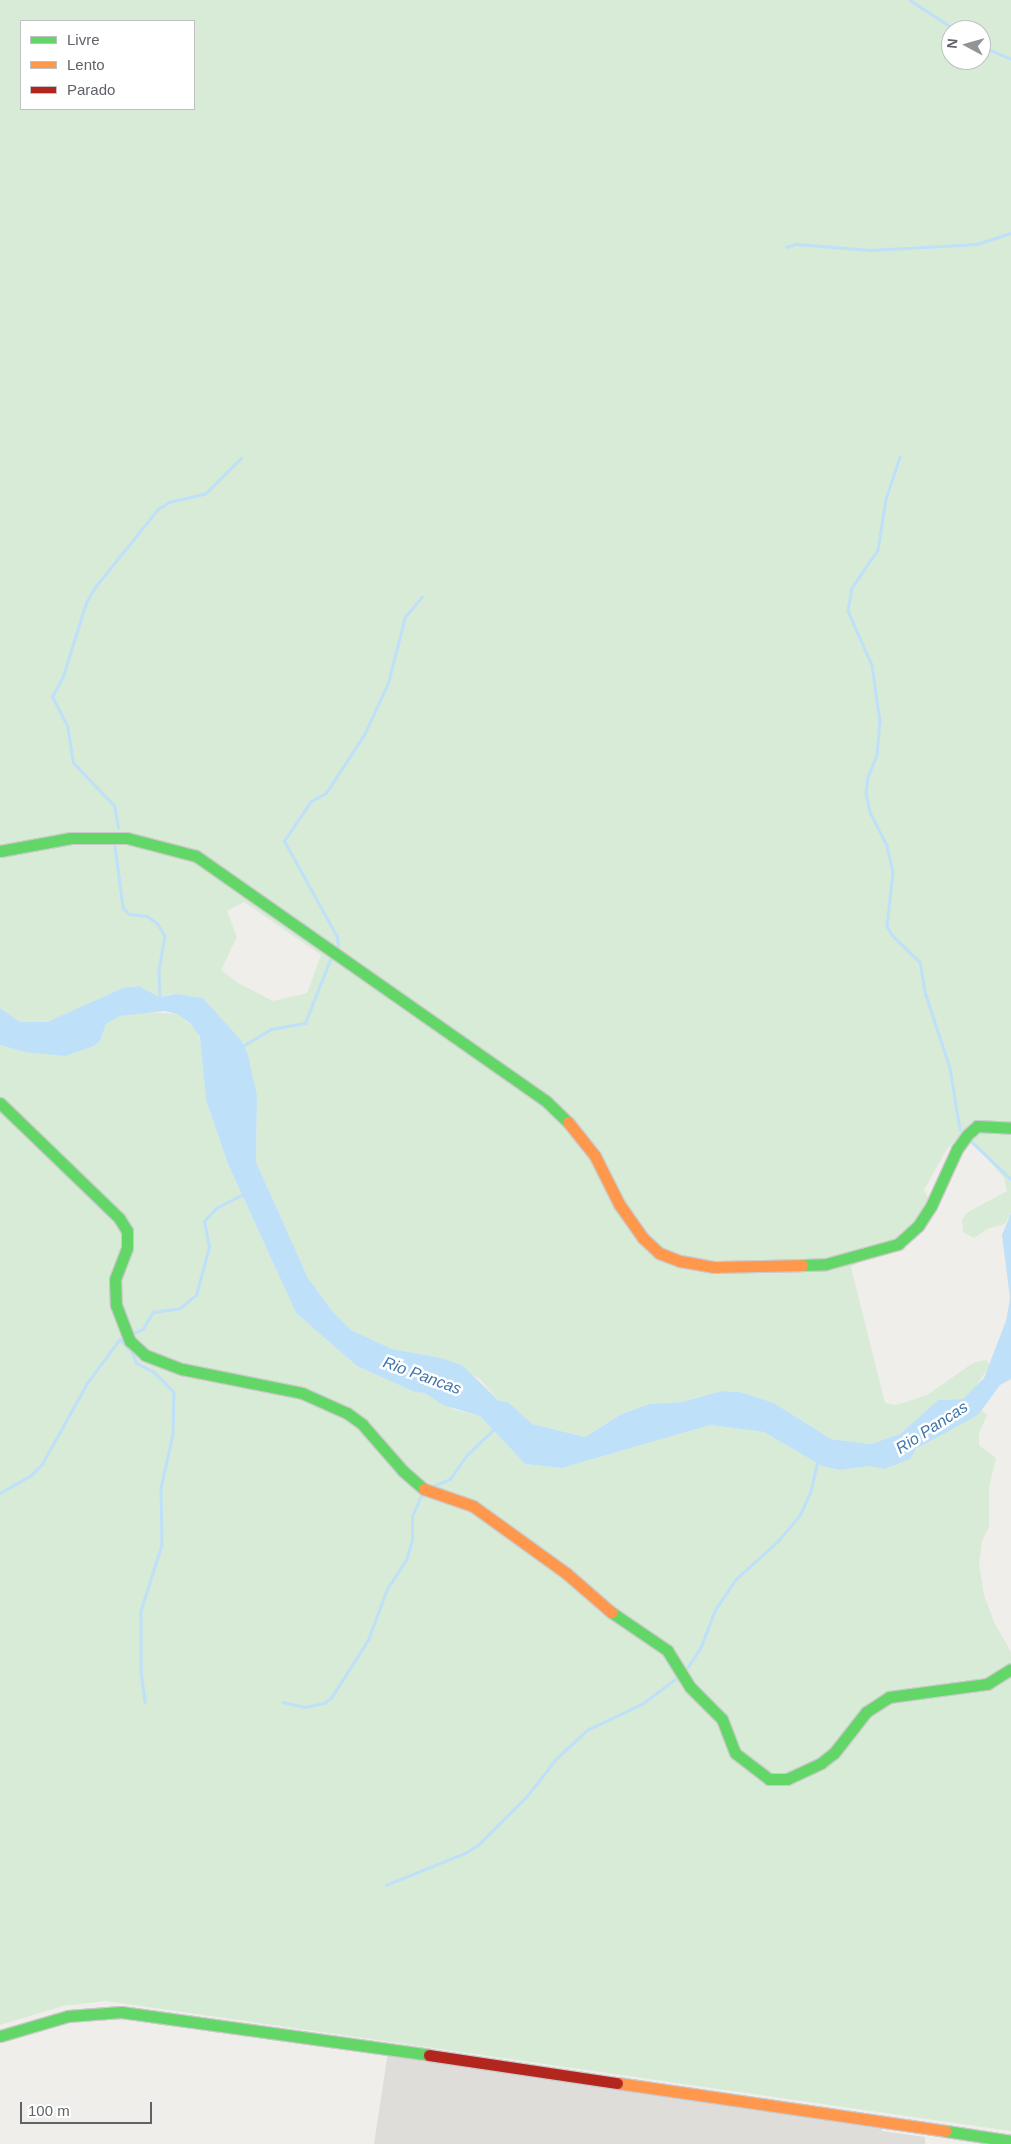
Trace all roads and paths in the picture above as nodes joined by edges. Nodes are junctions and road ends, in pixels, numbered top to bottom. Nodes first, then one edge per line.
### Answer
1 (0, 851) edge
2 (0, 1103) edge
3 (1011, 1128) edge
4 (1011, 1669) edge
5 (0, 2036) edge
6 (1011, 2141) edge

1 - 3 street
2 - 4 street
5 - 6 street

